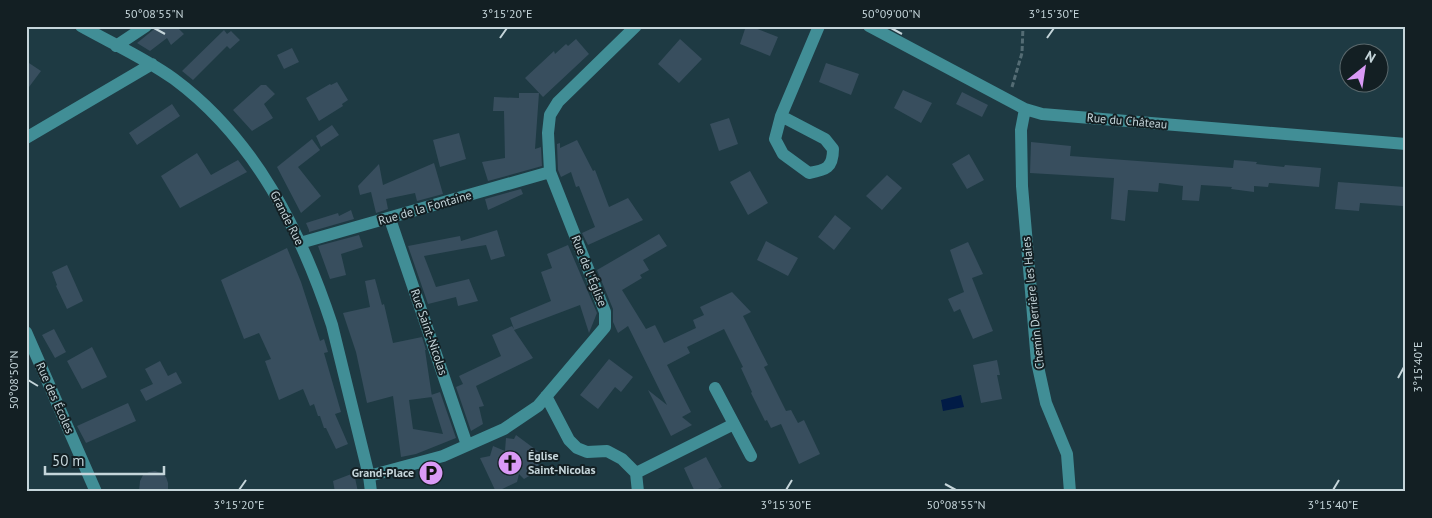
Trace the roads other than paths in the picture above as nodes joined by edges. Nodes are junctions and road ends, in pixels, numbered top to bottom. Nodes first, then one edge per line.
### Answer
1 (81, 26) edge
2 (146, 26) edge
3 (636, 26) edge
4 (820, 26) edge
5 (869, 26) edge
6 (116, 46) junction
7 (152, 64) junction
8 (1025, 109) junction
9 (782, 116) junction
10 (26, 138) edge
11 (1406, 144) edge
12 (550, 172) junction
13 (390, 219) junction
14 (300, 244) junction
15 (26, 332) edge
16 (715, 388) dead end
17 (546, 396) junction
18 (734, 424) junction
19 (467, 445) junction
20 (751, 456) dead end
21 (636, 473) junction
22 (369, 476) junction
23 (96, 492) edge
24 (371, 492) edge
25 (638, 492) edge
26 (1070, 492) edge

1 - 6 street, Grande Rue
2 - 6 street
3 - 12 street, Rue de l'Église
4 - 9 street
5 - 8 street, Rue du Château
6 - 7 street, Grande Rue
7 - 10 street
7 - 14 street, Grande Rue
8 - 11 street, Rue du Château
8 - 26 street, Chemin Derrière les Haies
9 - 9 street
12 - 13 street, Rue de la Fontaine
12 - 17 street, Rue de l'Église
13 - 14 street, Rue de la Fontaine
13 - 19 street, Rue Saint-Nicolas
14 - 22 street, Grande Rue
15 - 23 street, Rue des Écoles
16 - 18 street
17 - 19 street, Rue de l'Église
17 - 21 street
18 - 20 street
18 - 21 street
19 - 22 street, Rue de l'Église
21 - 25 street
22 - 24 street, Grande Rue

